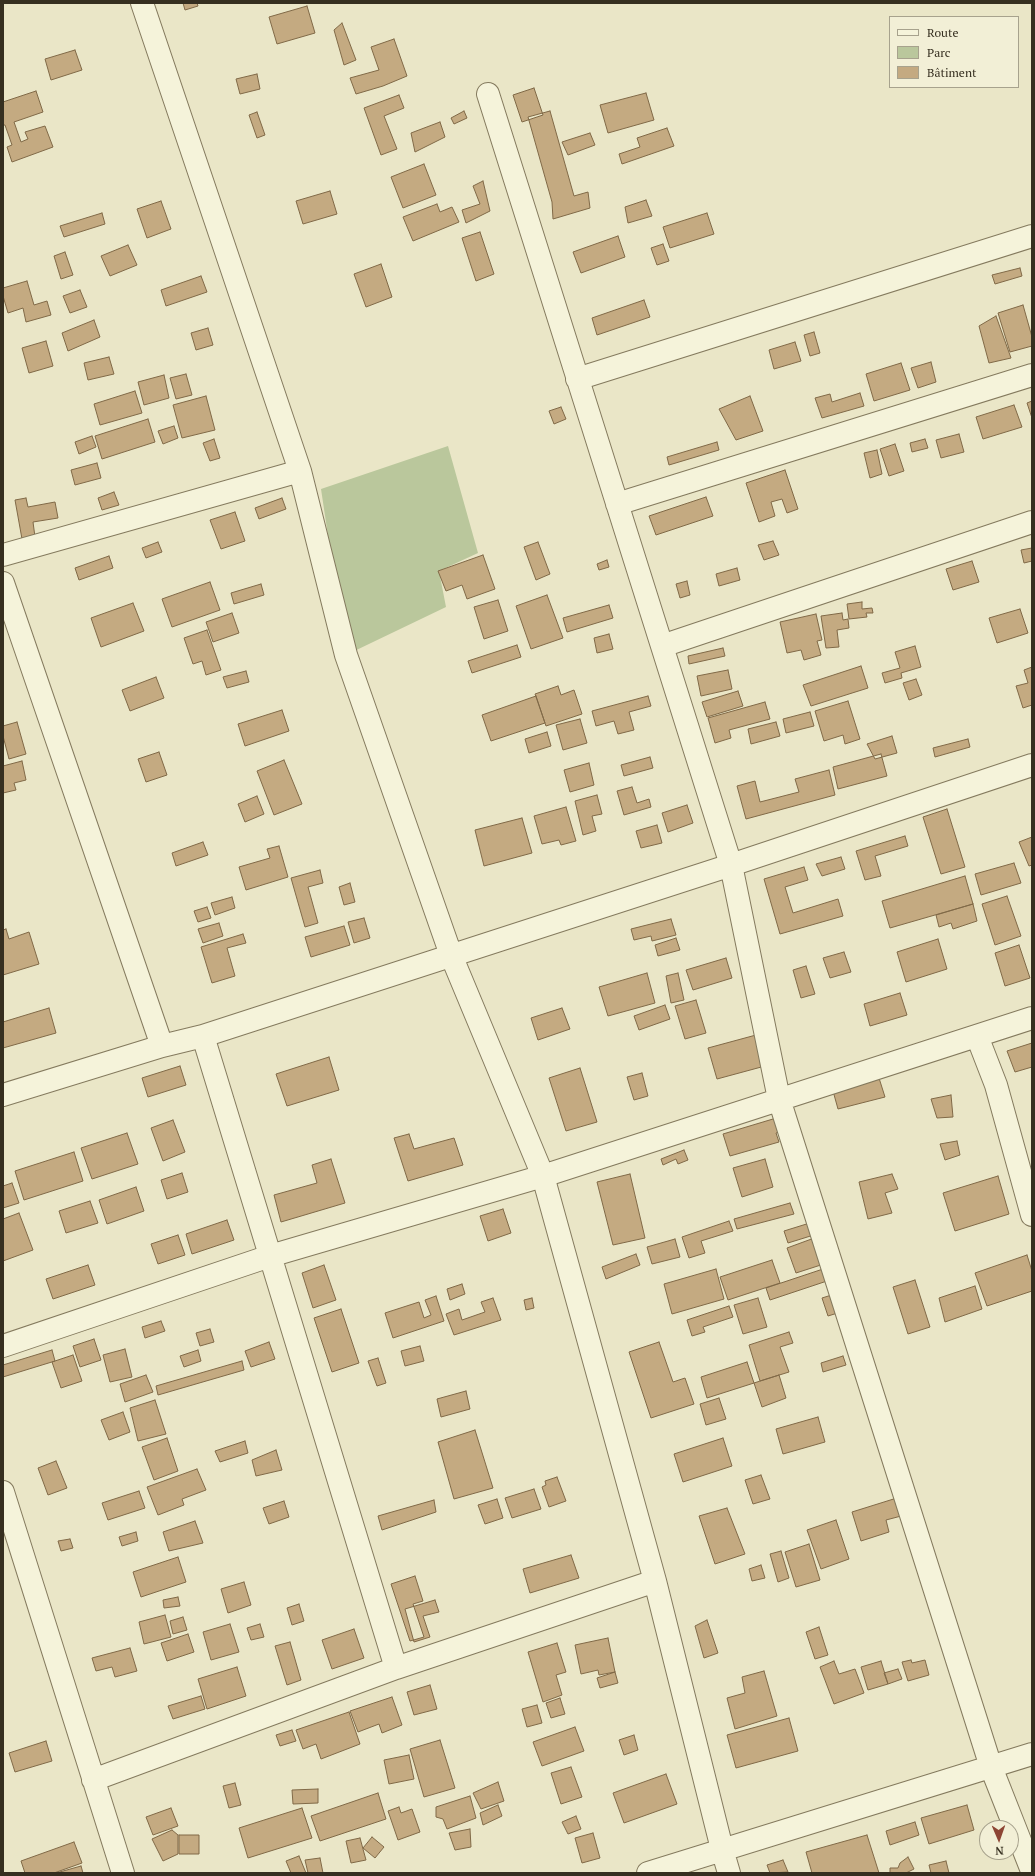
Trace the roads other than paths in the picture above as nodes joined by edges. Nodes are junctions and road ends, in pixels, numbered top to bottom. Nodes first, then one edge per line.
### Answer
1 (142, 3) edge
2 (488, 94) dead end
3 (1032, 236) edge
4 (1032, 375) edge
5 (577, 379) junction
6 (300, 471) junction
7 (617, 504) junction
8 (1032, 522) edge
9 (3, 555) edge
10 (3, 583) edge
11 (662, 646) junction
12 (1032, 764) edge
13 (731, 865) junction
14 (451, 955) junction
15 (1032, 1018) edge
16 (203, 1036) junction
17 (976, 1036) junction
18 (162, 1046) junction
19 (3, 1095) edge
20 (779, 1099) junction
21 (543, 1176) junction
22 (1032, 1215) edge
23 (270, 1256) junction
24 (3, 1346) edge
25 (3, 1492) edge
26 (655, 1581) junction
27 (396, 1668) junction
28 (1032, 1754) edge
29 (991, 1767) junction
30 (93, 1780) junction
31 (722, 1849) junction
32 (1032, 1871) edge
33 (123, 1873) edge
34 (648, 1873) edge
35 (729, 1873) edge

1 - 6 street
2 - 5 street
3 - 5 street
4 - 7 street
5 - 7 street
6 - 9 street
6 - 14 street
7 - 11 street
8 - 11 street
10 - 18 street
11 - 13 street
12 - 13 street
13 - 14 street
13 - 20 street
14 - 16 street
14 - 21 street
15 - 17 street
16 - 18 street
16 - 23 street
17 - 20 street
17 - 22 street
18 - 19 street
20 - 21 street
20 - 29 street
21 - 23 street
21 - 26 street
23 - 24 street
23 - 27 street
25 - 30 street
26 - 27 street
26 - 31 street
27 - 30 street
28 - 29 street
29 - 31 street
29 - 32 street
30 - 33 street
31 - 34 street
31 - 35 street

